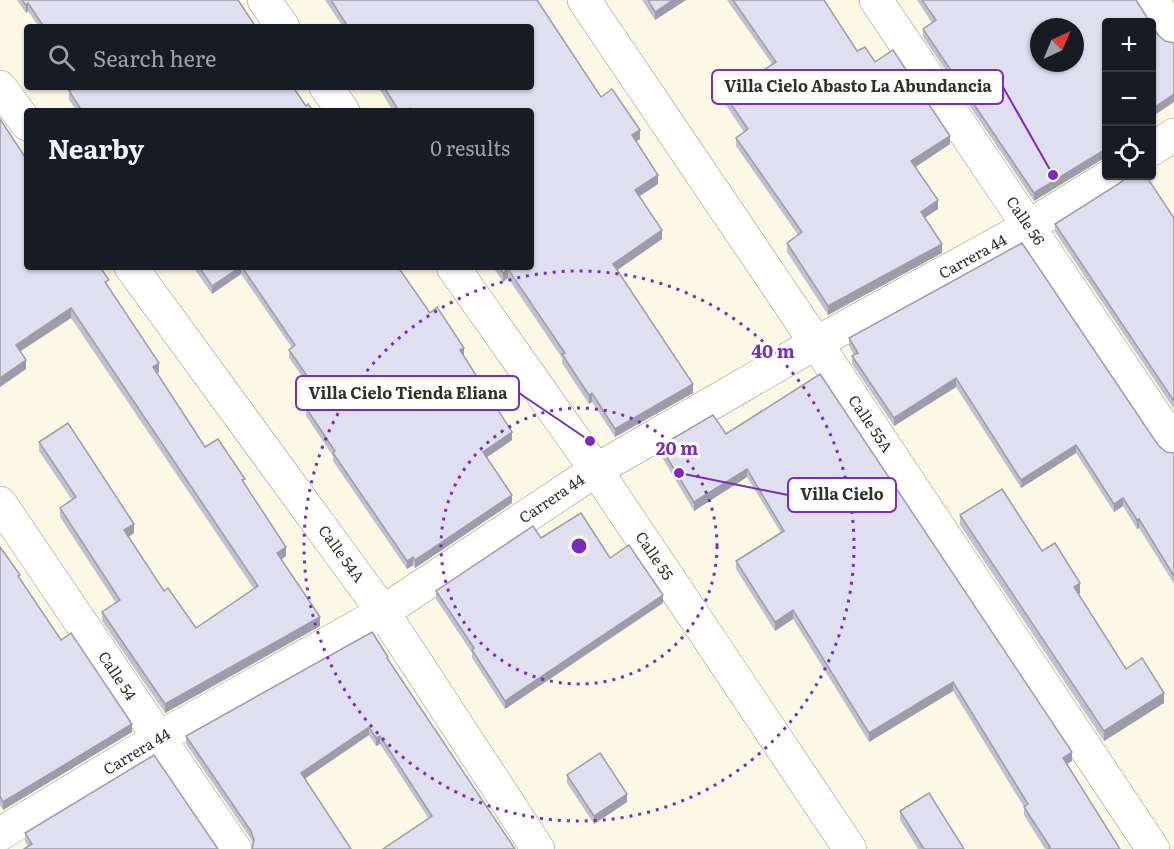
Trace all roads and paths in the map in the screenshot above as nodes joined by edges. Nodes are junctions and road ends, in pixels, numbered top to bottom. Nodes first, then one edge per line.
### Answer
1 (264, 0) edge
2 (584, 0) edge
3 (876, 0) edge
4 (1152, 0) edge
5 (282, 24) edge
6 (1174, 33) edge
7 (0, 87) edge
8 (328, 90) edge
9 (341, 108) edge
10 (24, 120) edge
11 (1174, 135) edge
12 (1156, 146) edge
13 (1104, 180) edge
14 (1029, 226) junction
15 (133, 270) edge
16 (455, 270) edge
17 (816, 343) junction
18 (1174, 444) edge
19 (596, 470) junction
20 (0, 503) edge
21 (383, 612) junction
22 (159, 738) junction
23 (0, 834) edge
24 (235, 849) edge
25 (538, 849) edge
26 (850, 849) edge
27 (1153, 849) edge

1 - 5 street
2 - 17 street, Calle 55A
3 - 14 street, Calle 56
4 - 6 street
7 - 10 street
8 - 9 street
11 - 12 street
13 - 14 street, Carrera 44
14 - 17 street, Carrera 44
14 - 18 street, Calle 56
15 - 21 street, Calle 54A
16 - 19 street, Calle 55
17 - 19 street, Carrera 44
17 - 27 street, Calle 55A
19 - 21 street, Carrera 44
19 - 26 street, Calle 55
20 - 22 street, Calle 54
21 - 22 street, Carrera 44
21 - 25 street, Calle 54A
22 - 23 street, Carrera 44
22 - 24 street, Calle 54

